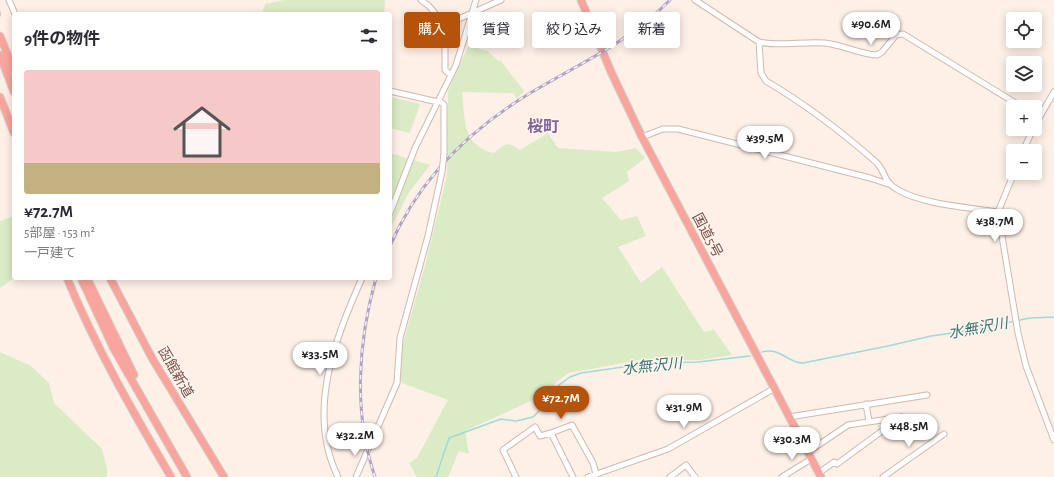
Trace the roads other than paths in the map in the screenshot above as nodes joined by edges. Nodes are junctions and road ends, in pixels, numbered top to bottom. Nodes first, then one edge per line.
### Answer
1 (9, 0) edge
2 (421, 0) edge
3 (476, 0) edge
4 (501, 0) edge
5 (582, 0) edge
6 (695, 0) edge
7 (14, 12) edge
8 (434, 12) edge
9 (472, 12) edge
10 (475, 12) edge
11 (468, 26) edge
12 (0, 36) edge
13 (759, 42) junction
14 (445, 48) edge
15 (0, 55) edge
16 (12, 66) edge
17 (451, 75) junction
18 (12, 87) edge
19 (392, 91) edge
20 (1054, 92) edge
21 (0, 97) edge
22 (1011, 100) edge
23 (439, 101) junction
24 (1042, 109) edge
25 (12, 128) edge
26 (642, 137) junction
27 (1011, 180) edge
28 (888, 184) junction
29 (392, 208) edge
30 (998, 212) junction
31 (68, 280) edge
32 (82, 280) edge
33 (88, 280) edge
34 (111, 280) edge
35 (361, 280) edge
36 (775, 388) junction
37 (927, 395) dead end
38 (866, 404) junction
39 (789, 417) junction
40 (869, 421) junction
41 (551, 433) junction
42 (944, 434) dead end
43 (1054, 440) edge
44 (808, 452) junction
45 (811, 459) junction
46 (596, 474) junction
47 (820, 475) edge
48 (171, 477) edge
49 (187, 477) edge
50 (191, 477) edge
51 (224, 477) edge
52 (338, 477) edge
53 (356, 477) edge
54 (516, 477) edge
55 (572, 477) edge
56 (588, 477) edge
57 (670, 477) edge
58 (695, 477) edge
59 (782, 477) edge
60 (883, 477) edge

1 - 7 street
2 - 8 street
3 - 9 street
4 - 10 street
5 - 26 highway, 国道5号
6 - 13 street
11 - 17 street
12 - 16 highway
13 - 22 street
13 - 28 street
14 - 17 street
15 - 18 highway
17 - 23 street
19 - 23 street
20 - 24 street
21 - 25 highway
23 - 29 street
23 - 53 street, bridge
26 - 28 street
26 - 36 highway, 国道5号
27 - 30 street
28 - 30 street
30 - 43 street
31 - 48 highway
32 - 49 highway
33 - 50 highway
34 - 51 highway, 函館新道
35 - 52 street
36 - 39 highway, 国道5号
36 - 46 street
37 - 38 street
38 - 39 street
38 - 40 street
39 - 44 highway, 国道5号
40 - 44 street
40 - 47 street
41 - 46 street
41 - 54 street
41 - 55 street
42 - 60 street
44 - 45 highway, 国道5号
45 - 47 highway, 国道5号
45 - 59 street
46 - 56 street
57 - 58 street

